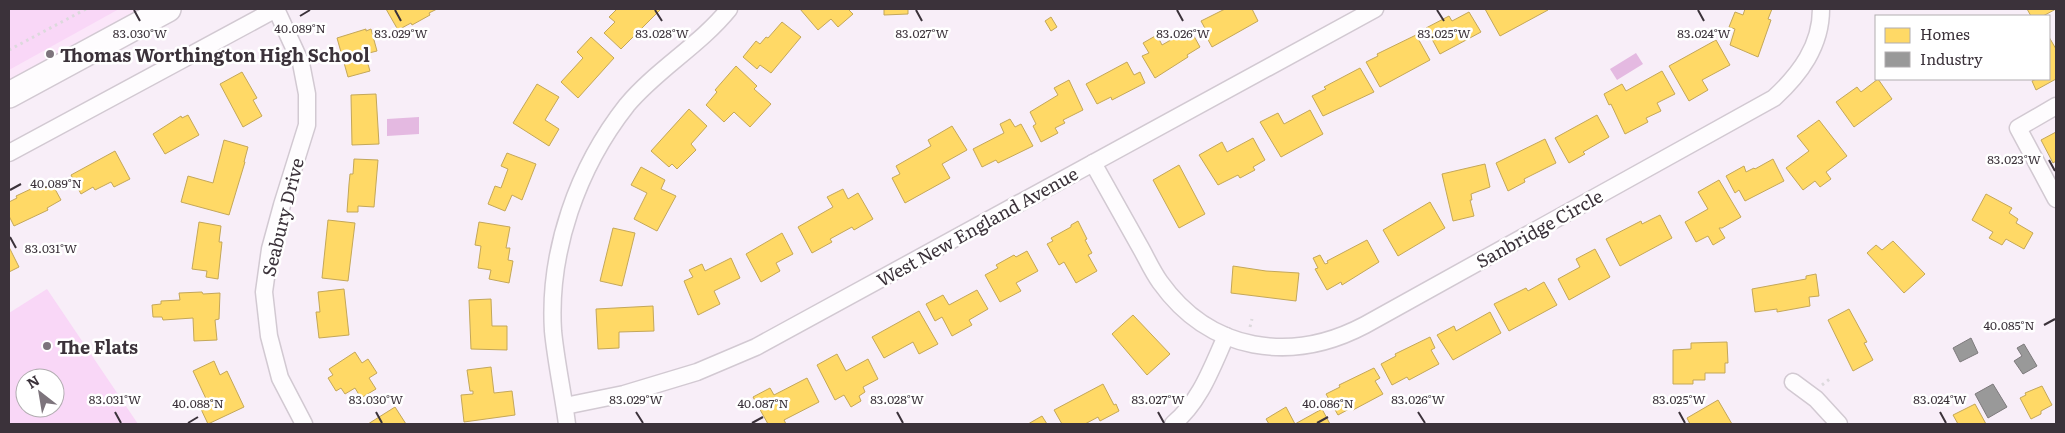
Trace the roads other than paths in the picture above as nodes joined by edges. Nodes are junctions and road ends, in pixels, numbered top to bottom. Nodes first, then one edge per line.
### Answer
1 (168, 9) edge
2 (276, 9) edge
3 (728, 9) edge
4 (1375, 9) edge
5 (1821, 9) edge
6 (9, 96) edge
7 (2056, 106) edge
8 (9, 153) edge
9 (1093, 163) junction
10 (2056, 199) edge
11 (1226, 336) junction
12 (1793, 382) dead end
13 (565, 406) junction
14 (304, 424) edge
15 (566, 424) edge
16 (1173, 424) edge
17 (1838, 424) edge

1 - 6 main road
2 - 8 street
2 - 14 street, Seabury Drive
3 - 13 street
4 - 9 street, West New England Avenue
5 - 11 street, Sanbridge Circle
7 - 10 street
9 - 11 street, Sanbridge Circle
9 - 13 street, West New England Avenue
11 - 16 street
12 - 17 street
13 - 15 street

